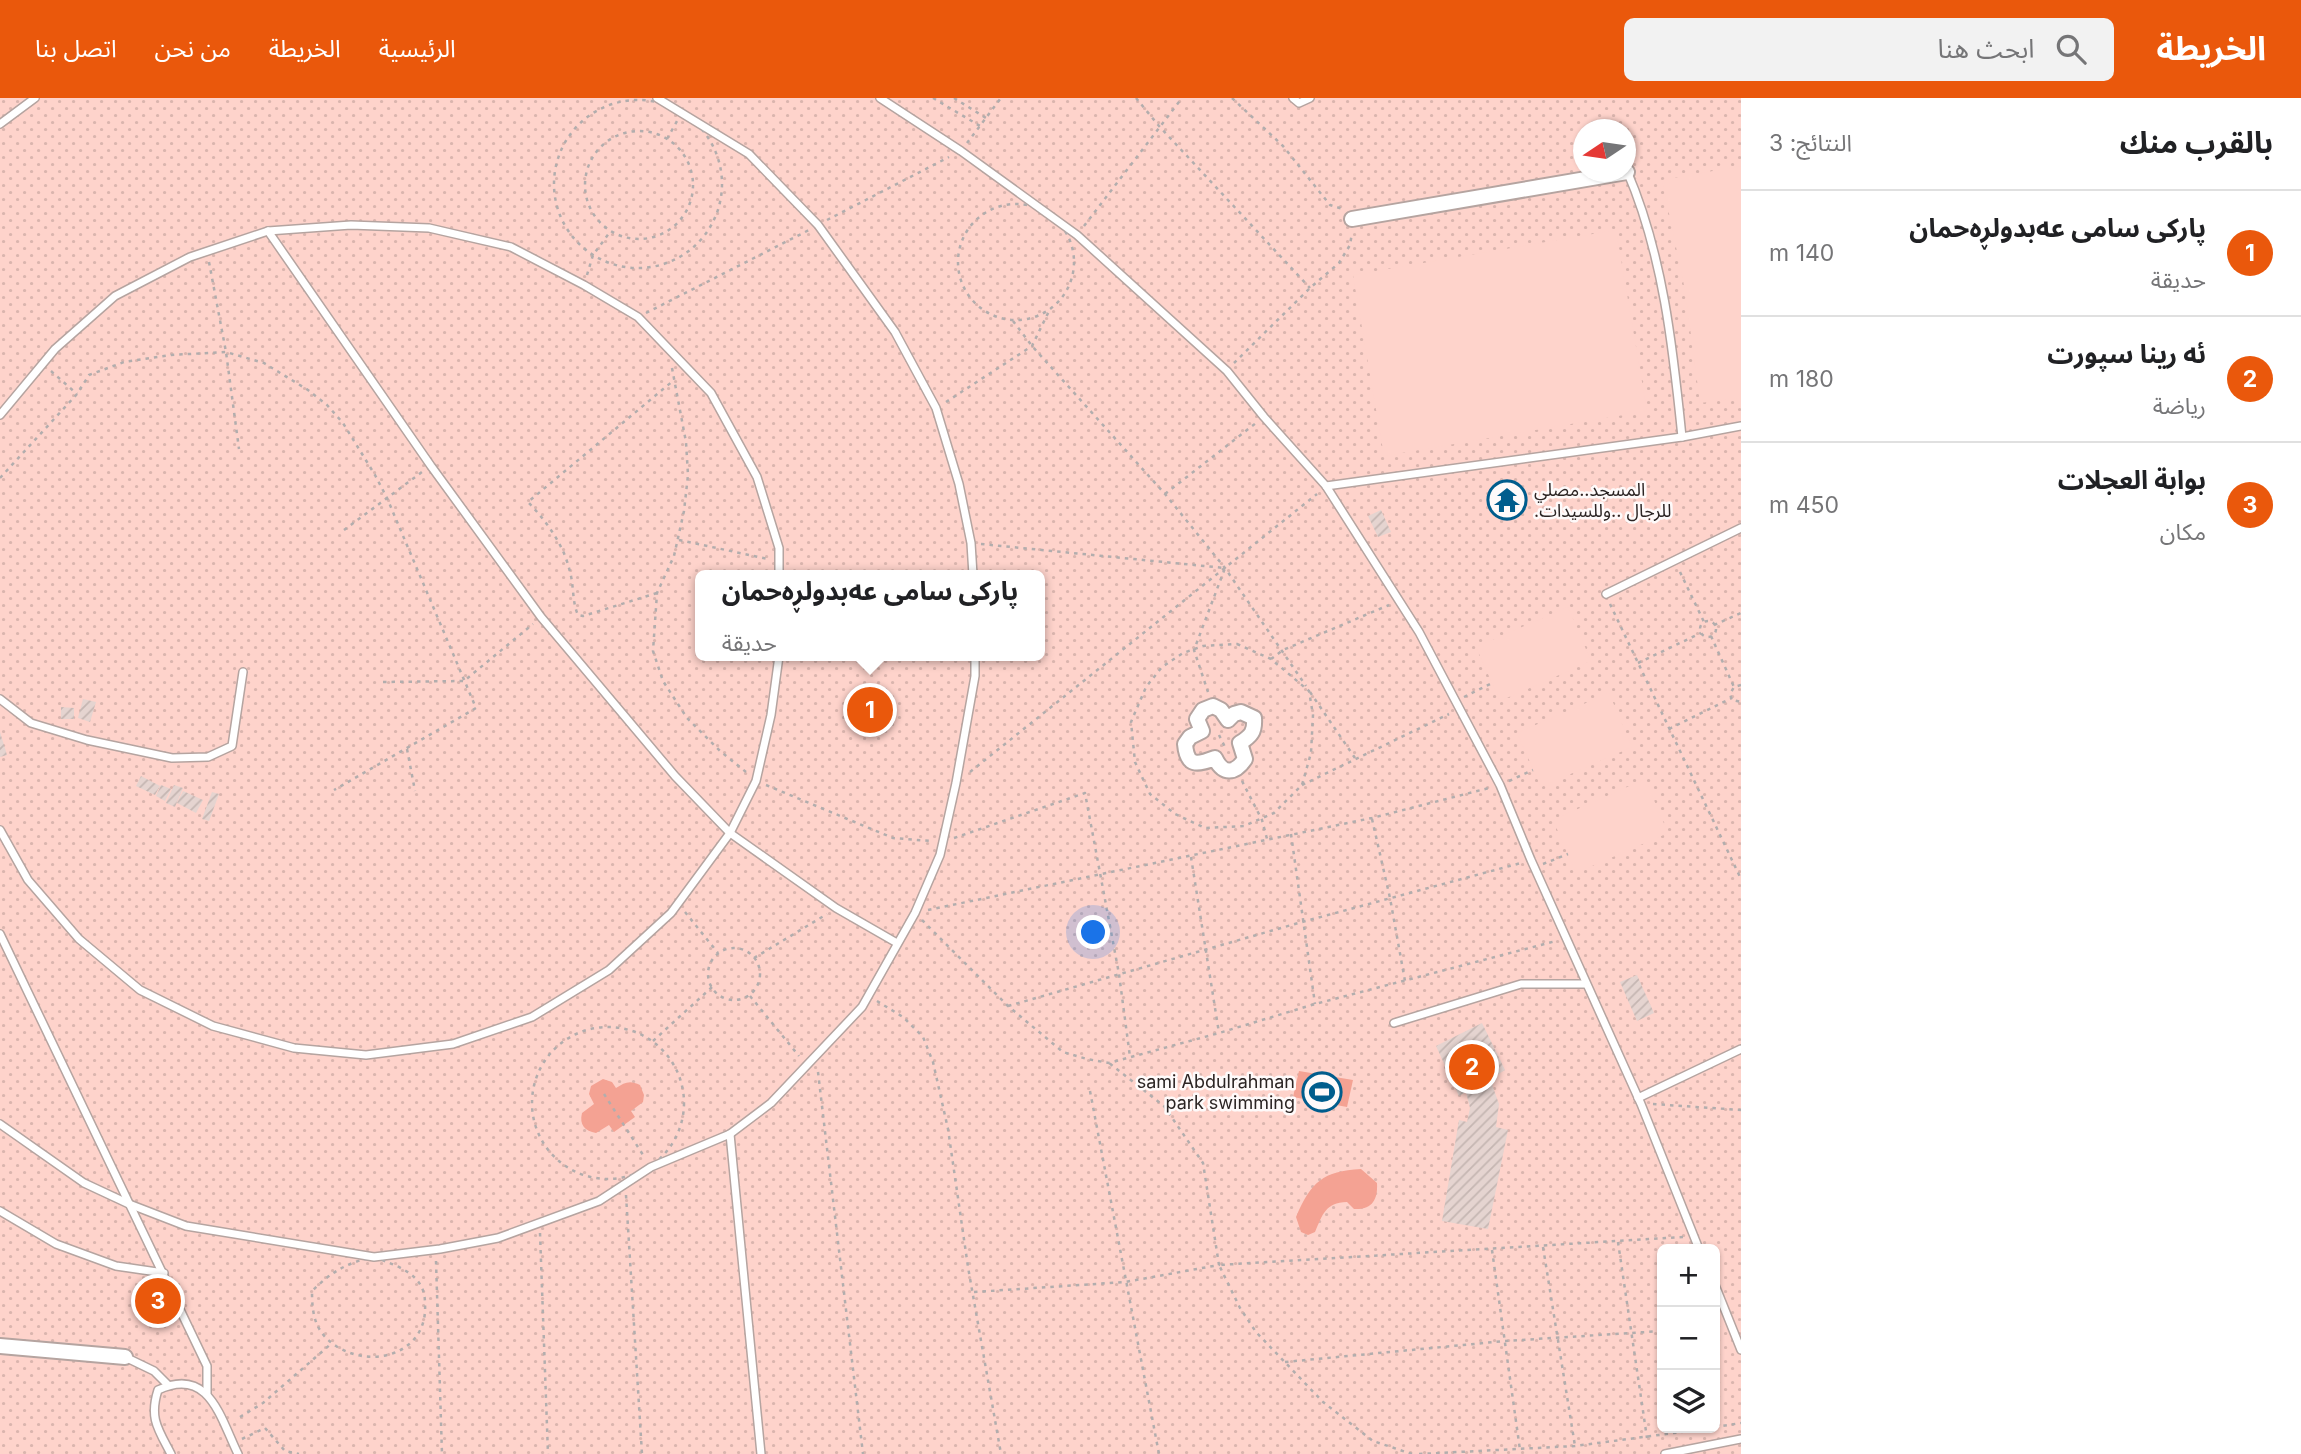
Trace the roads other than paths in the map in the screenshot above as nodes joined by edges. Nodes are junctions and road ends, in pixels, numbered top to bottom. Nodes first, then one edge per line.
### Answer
1 (35, 98) edge
2 (657, 98) edge
3 (880, 98) edge
4 (1293, 98) edge
5 (1310, 98) edge
6 (0, 124) edge
7 (1573, 180) edge
8 (1630, 182) edge
9 (1352, 219) road end
10 (268, 231) junction
11 (0, 415) edge
12 (1741, 426) edge
13 (1682, 437) junction
14 (1326, 486) junction
15 (1741, 528) edge
16 (779, 570) edge
17 (973, 570) edge
18 (1609, 592) road end
19 (778, 661) edge
20 (975, 661) edge
21 (243, 672) dead end
22 (0, 699) edge
23 (1236, 770) joint
24 (0, 830) edge
25 (730, 833) junction
26 (0, 934) edge
27 (897, 943) junction
28 (1586, 984) junction
29 (1394, 1023) dead end
30 (1741, 1049) edge
31 (1640, 1101) junction
32 (0, 1124) edge
33 (730, 1133) junction
34 (129, 1204) junction
35 (0, 1210) edge
36 (1697, 1244) edge
37 (164, 1273) junction
38 (1720, 1298) edge
39 (0, 1346) edge
40 (1741, 1350) edge
41 (125, 1357) joint
42 (168, 1385) junction
43 (207, 1393) junction
44 (1741, 1439) edge
45 (171, 1454) edge
46 (238, 1454) edge
47 (761, 1454) edge
48 (1665, 1454) edge

1 - 6 lane
2 - 17 lane
3 - 14 lane
4 - 5 lane
7 - 9 street
8 - 13 lane
10 - 11 lane
10 - 16 lane
10 - 25 lane
12 - 13 lane
13 - 14 lane
14 - 28 lane
15 - 18 lane
19 - 25 lane
20 - 27 lane
21 - 22 lane
23 - 23 street
24 - 25 lane
25 - 27 lane
26 - 34 lane
27 - 33 lane
28 - 29 lane
28 - 31 lane
30 - 31 lane
31 - 36 lane
32 - 34 lane
33 - 34 lane
33 - 47 lane
34 - 37 lane
35 - 37 lane
37 - 43 lane
38 - 40 lane
39 - 41 street
41 - 42 lane
42 - 43 lane
42 - 45 lane
43 - 46 lane
44 - 48 lane

